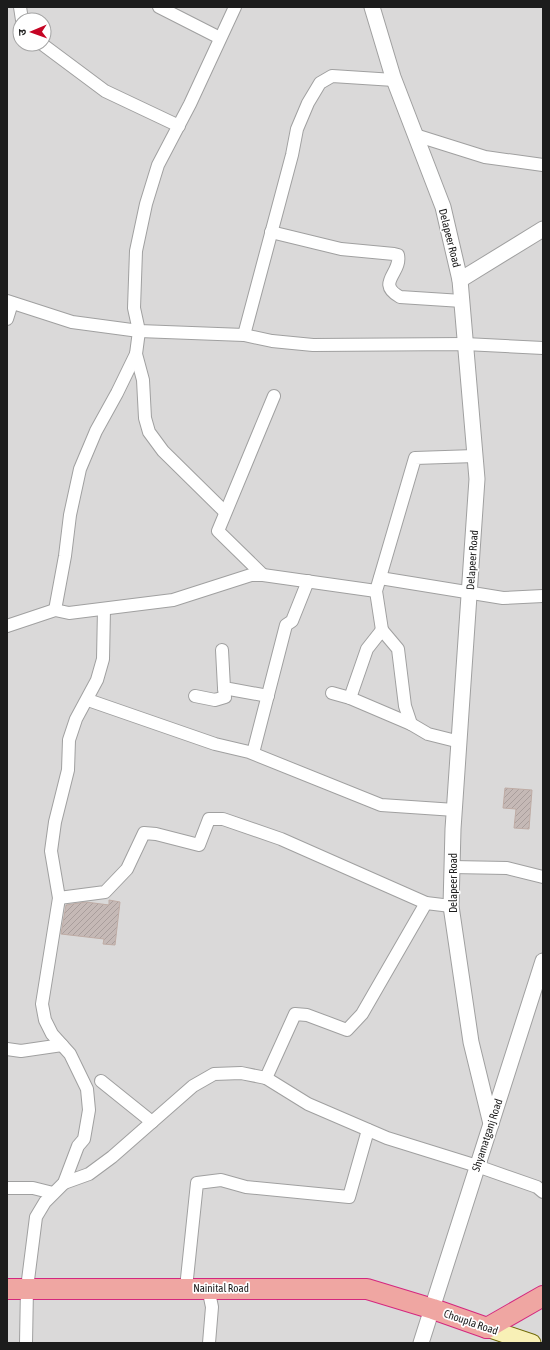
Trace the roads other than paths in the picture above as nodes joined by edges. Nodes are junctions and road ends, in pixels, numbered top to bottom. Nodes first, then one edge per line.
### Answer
1 (159, 7) edge
2 (235, 7) edge
3 (372, 7) edge
4 (220, 38) junction
5 (52, 51) edge
6 (394, 80) junction
7 (179, 126) junction
8 (415, 135) junction
9 (543, 165) edge
10 (543, 229) edge
11 (271, 232) junction
12 (460, 280) junction
13 (462, 301) junction
14 (10, 302) edge
15 (7, 319) edge
16 (139, 330) junction
17 (244, 335) junction
18 (465, 344) junction
19 (543, 348) edge
20 (136, 354) junction
21 (274, 396) dead end
22 (476, 456) junction
23 (226, 512) junction
24 (262, 575) junction
25 (380, 578) junction
26 (308, 581) junction
27 (376, 591) junction
28 (470, 594) junction
29 (543, 596) edge
30 (104, 609) junction
31 (55, 610) junction
32 (7, 626) edge
33 (382, 630) junction
34 (222, 650) dead end
35 (224, 688) junction
36 (332, 693) dead end
37 (195, 696) dead end
38 (268, 696) junction
39 (350, 698) junction
40 (88, 700) junction
41 (412, 724) junction
42 (460, 742) junction
43 (253, 753) junction
44 (455, 810) junction
45 (452, 867) junction
46 (543, 877) edge
47 (59, 898) junction
48 (426, 903) junction
49 (451, 906) junction
50 (543, 961) edge
51 (62, 1045) junction
52 (7, 1050) edge
53 (266, 1078) junction
54 (101, 1081) dead end
55 (152, 1122) junction
56 (491, 1124) junction
57 (368, 1130) junction
58 (477, 1166) junction
59 (64, 1183) junction
60 (7, 1188) edge
61 (543, 1192) edge
62 (53, 1193) junction
63 (26, 1288) junction
64 (186, 1288) junction
65 (208, 1288) junction
66 (7, 1289) edge
67 (543, 1296) edge
68 (543, 1305) edge
69 (433, 1309) junction
70 (487, 1328) junction
71 (521, 1341) edge
72 (26, 1343) edge
73 (209, 1343) edge
74 (421, 1343) edge

1 - 4 street
2 - 4 street
3 - 6 street, Delapeer Road
4 - 7 street
5 - 7 street
6 - 8 street, Delapeer Road
6 - 11 street
7 - 16 street
8 - 9 street
8 - 12 street, Delapeer Road
10 - 12 street
11 - 13 street
11 - 17 street
12 - 13 street, Delapeer Road
13 - 18 street, Delapeer Road
14 - 15 street
14 - 16 street
16 - 17 street
16 - 20 street
17 - 18 street
18 - 19 street
18 - 22 street, Delapeer Road
20 - 23 street
20 - 31 street
21 - 23 street
22 - 25 street
22 - 28 street, Delapeer Road
23 - 24 street
24 - 26 street
24 - 30 street
25 - 27 street
25 - 28 street
26 - 27 street
26 - 38 street
27 - 33 street
28 - 29 street
28 - 42 street, Delapeer Road
30 - 31 street
30 - 40 street
31 - 32 street
33 - 39 street
33 - 41 street
34 - 35 street
35 - 37 street
35 - 38 street
36 - 39 street
38 - 43 street
39 - 41 street
40 - 43 street
40 - 47 street
41 - 42 street
42 - 44 street, Delapeer Road
43 - 44 street
44 - 45 street, Delapeer Road
45 - 46 street
45 - 49 street, Delapeer Road
47 - 48 street
47 - 51 street
48 - 49 street
48 - 53 street
49 - 56 street, Delapeer Road
50 - 56 street, Shyamatganj Road
51 - 52 street
51 - 59 street
53 - 55 street
53 - 57 street
54 - 55 street
55 - 59 street
56 - 58 street, Shyamatganj Road
57 - 58 street
57 - 64 street
58 - 61 street
58 - 69 street, Shyamatganj Road
59 - 62 street
60 - 62 street
62 - 63 street
63 - 64 highway, Nainital Road
63 - 66 highway, Nainital Road
63 - 72 street
64 - 65 highway, Nainital Road
65 - 69 highway, Nainital Road
65 - 73 street
67 - 70 highway
68 - 70 highway
69 - 70 highway, Choupla Road
69 - 74 street, Shyamatganj Road
70 - 71 main road, Choupla Road

